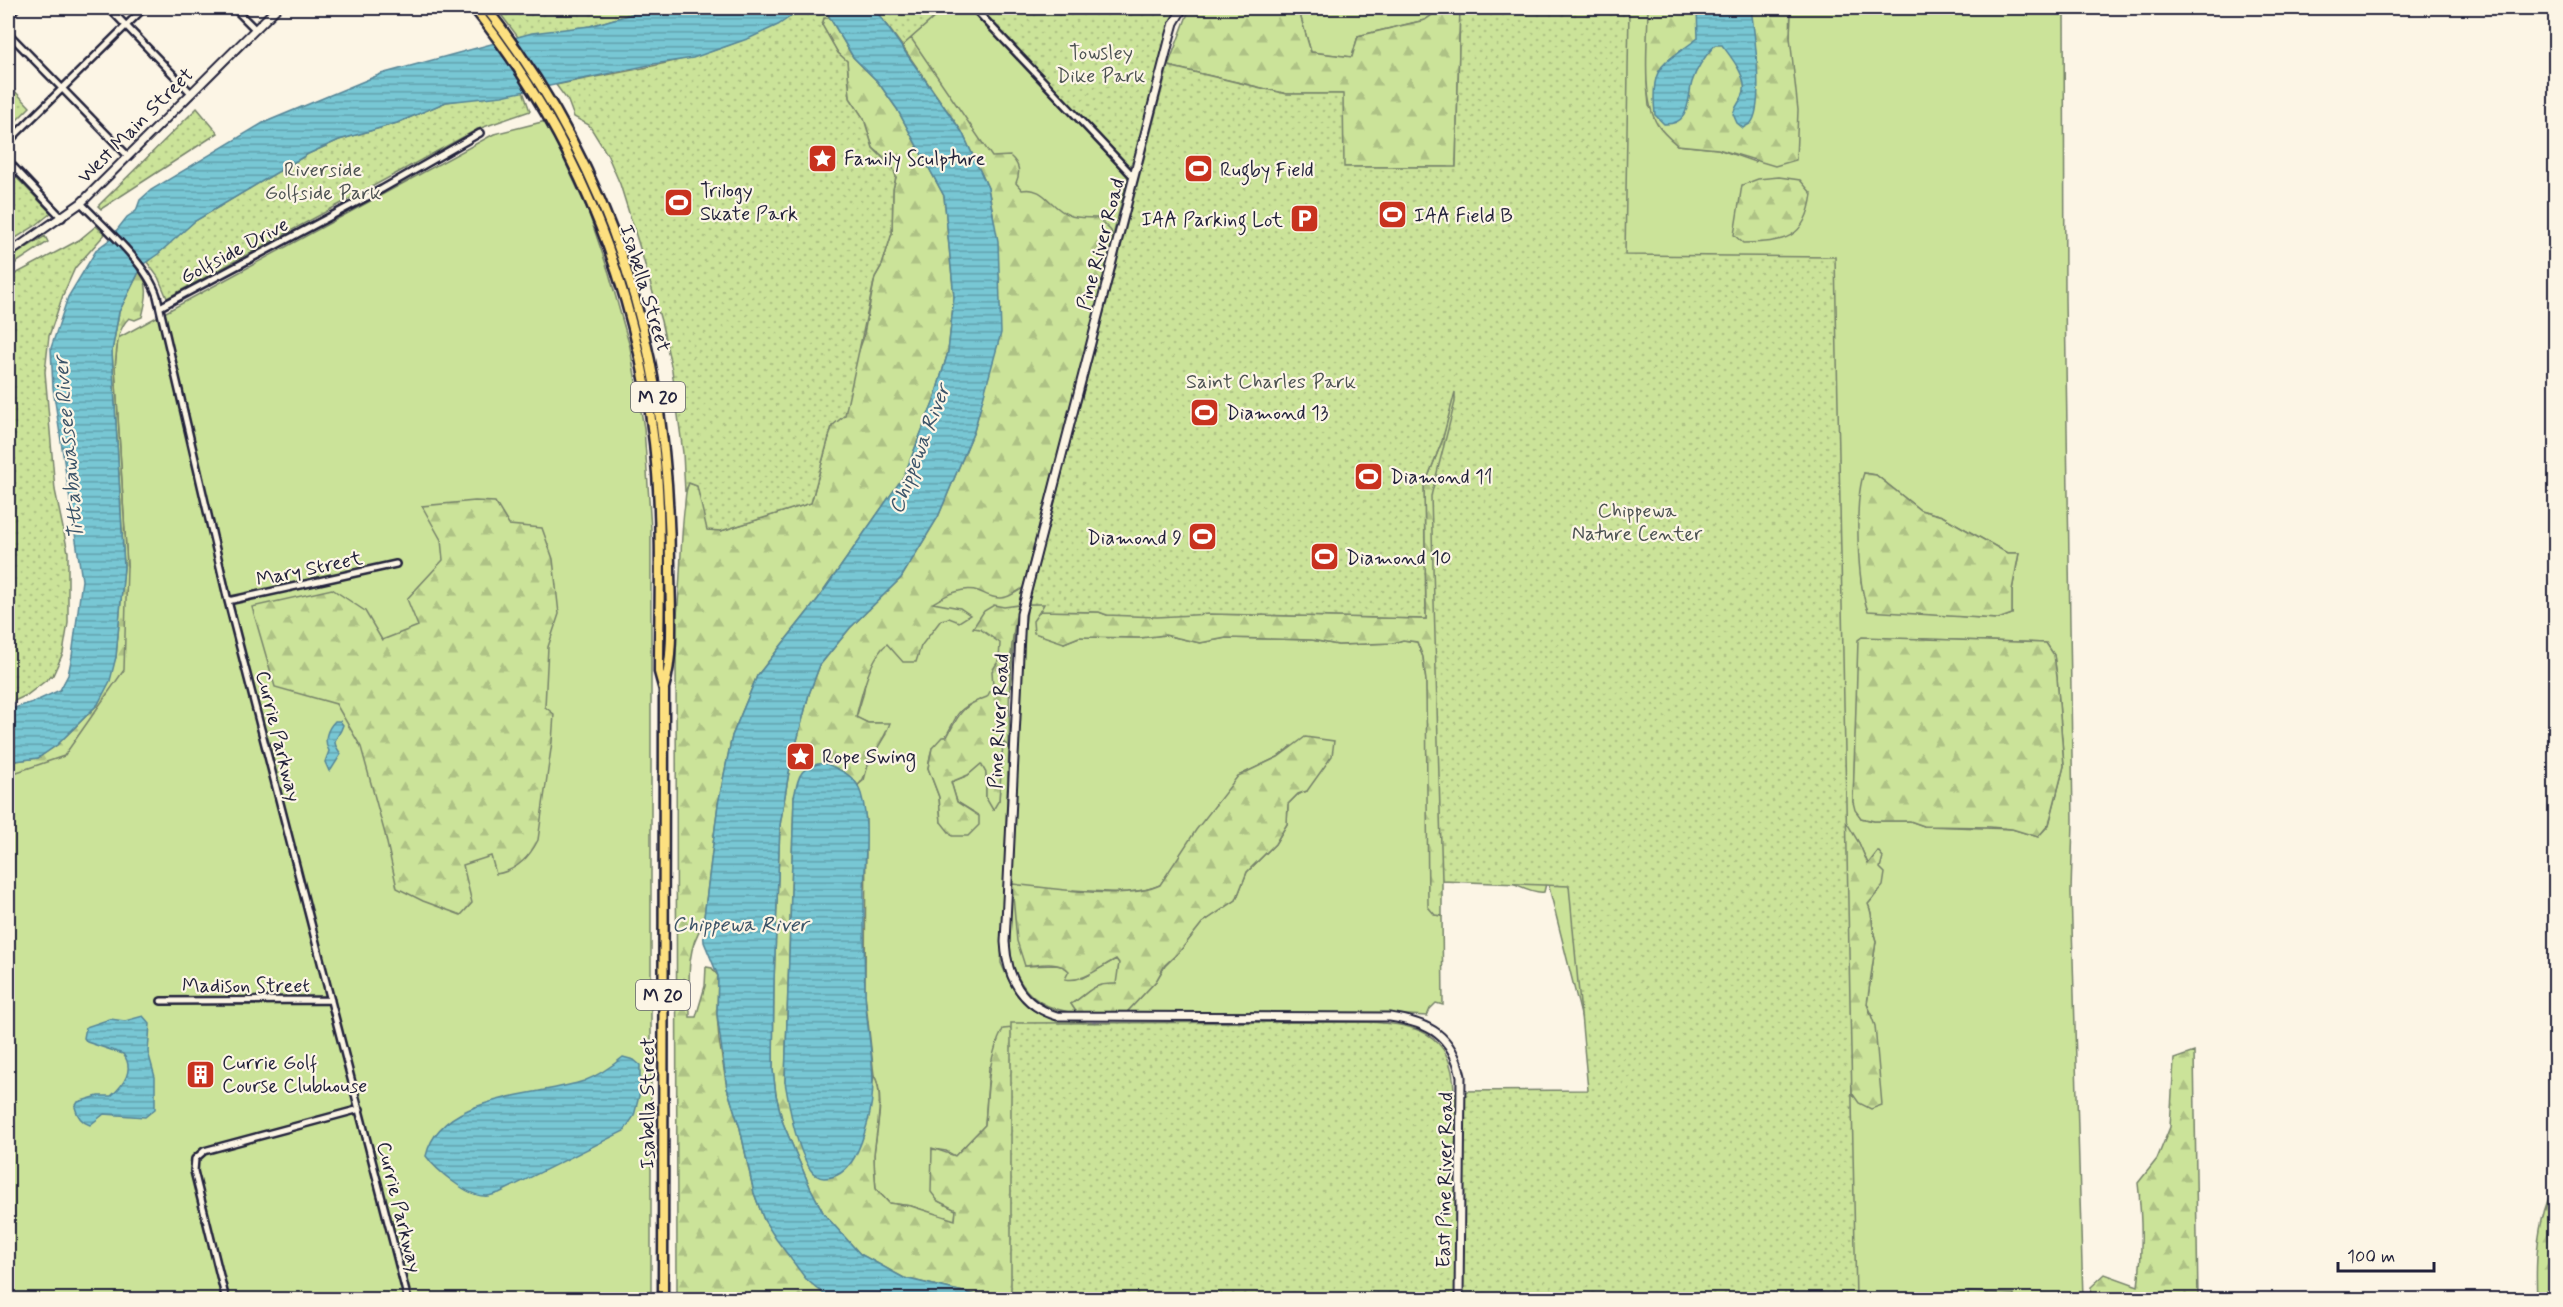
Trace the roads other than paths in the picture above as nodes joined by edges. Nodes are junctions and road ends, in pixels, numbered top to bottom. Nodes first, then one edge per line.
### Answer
1 (16, 8) edge
2 (109, 8) edge
3 (144, 8) edge
4 (234, 8) edge
5 (277, 8) edge
6 (474, 8) edge
7 (486, 8) edge
8 (974, 8) edge
9 (1183, 8) edge
10 (8, 16) edge
11 (126, 25) junction
12 (255, 29) junction
13 (8, 33) edge
14 (62, 89) junction
15 (191, 93) junction
16 (557, 121) junction
17 (480, 133) dead end
18 (8, 142) edge
19 (128, 156) junction
20 (8, 161) edge
21 (1134, 177) junction
22 (81, 203) junction
23 (62, 218) junction
24 (8, 254) edge
25 (160, 307) junction
26 (396, 564) dead end
27 (228, 601) junction
28 (331, 1000) junction
29 (161, 1001) dead end
30 (1457, 1060) joint
31 (360, 1109) junction
32 (226, 1299) edge
33 (408, 1299) edge
34 (663, 1299) edge
35 (1459, 1299) edge

1 - 10 street
2 - 11 street
3 - 11 street
4 - 12 street
5 - 12 street, West Main Street
6 - 16 highway, M 20
7 - 16 highway, M 20
8 - 21 street
9 - 21 street, Pine River Road
11 - 14 street
11 - 15 street
12 - 15 street, West Main Street
13 - 14 street
14 - 18 street
14 - 19 street
15 - 19 street, West Main Street
16 - 34 highway, Isabella Street / M 20
17 - 25 street, Golfside Drive
19 - 22 street, West Main Street
20 - 23 street
21 - 30 street, Pine River Road
22 - 23 street, West Main Street
22 - 25 street, Currie Parkway
23 - 24 street, West Main Street
25 - 27 street, Currie Parkway
26 - 27 street, Mary Street
27 - 28 street, Currie Parkway
28 - 29 street, Madison Street
28 - 31 street, Currie Parkway
30 - 35 street, East Pine River Road
31 - 32 street
31 - 33 street, Currie Parkway

